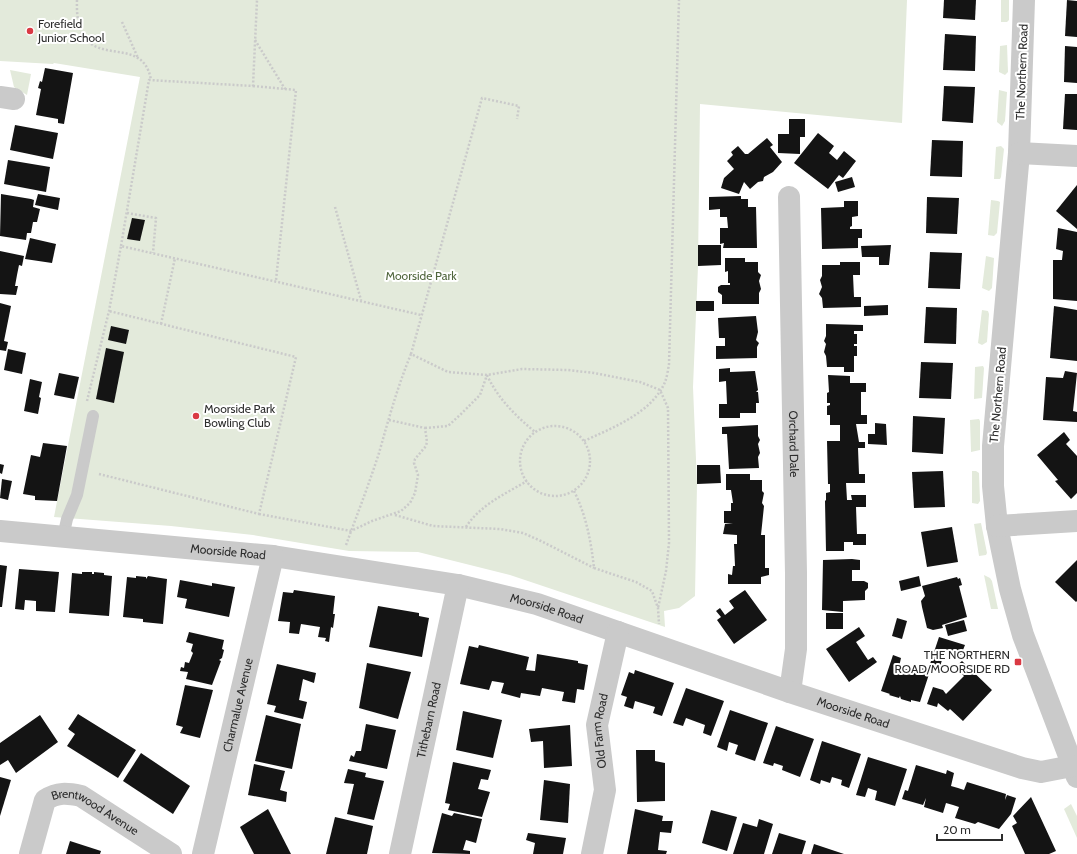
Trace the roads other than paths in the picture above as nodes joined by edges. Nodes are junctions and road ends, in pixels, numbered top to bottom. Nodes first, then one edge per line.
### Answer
1 (1024, 0) edge
2 (1019, 153) junction
3 (1077, 156) edge
4 (789, 196) dead end
5 (93, 416) road end
6 (1077, 521) edge
7 (997, 526) junction
8 (0, 531) edge
9 (63, 537) junction
10 (273, 556) junction
11 (458, 585) junction
12 (618, 632) junction
13 (790, 692) junction
14 (1074, 772) edge
15 (30, 854) edge
16 (171, 854) edge
17 (203, 854) edge
18 (400, 854) edge
19 (592, 854) edge

1 - 2 street, The Northern Road
2 - 3 street
2 - 7 street, The Northern Road
4 - 13 street, Orchard Dale
5 - 9 lane
6 - 7 street
7 - 14 street, The Northern Road
8 - 9 street, Moorside Road
9 - 10 street, Moorside Road
10 - 11 street, Moorside Road
10 - 17 street, Charmalue Avenue
11 - 12 street, Moorside Road
11 - 18 street, Tithebarn Road
12 - 13 street, Moorside Road
12 - 19 street, Old Farm Road
13 - 14 street, Moorside Road
15 - 16 street, Brentwood Avenue

